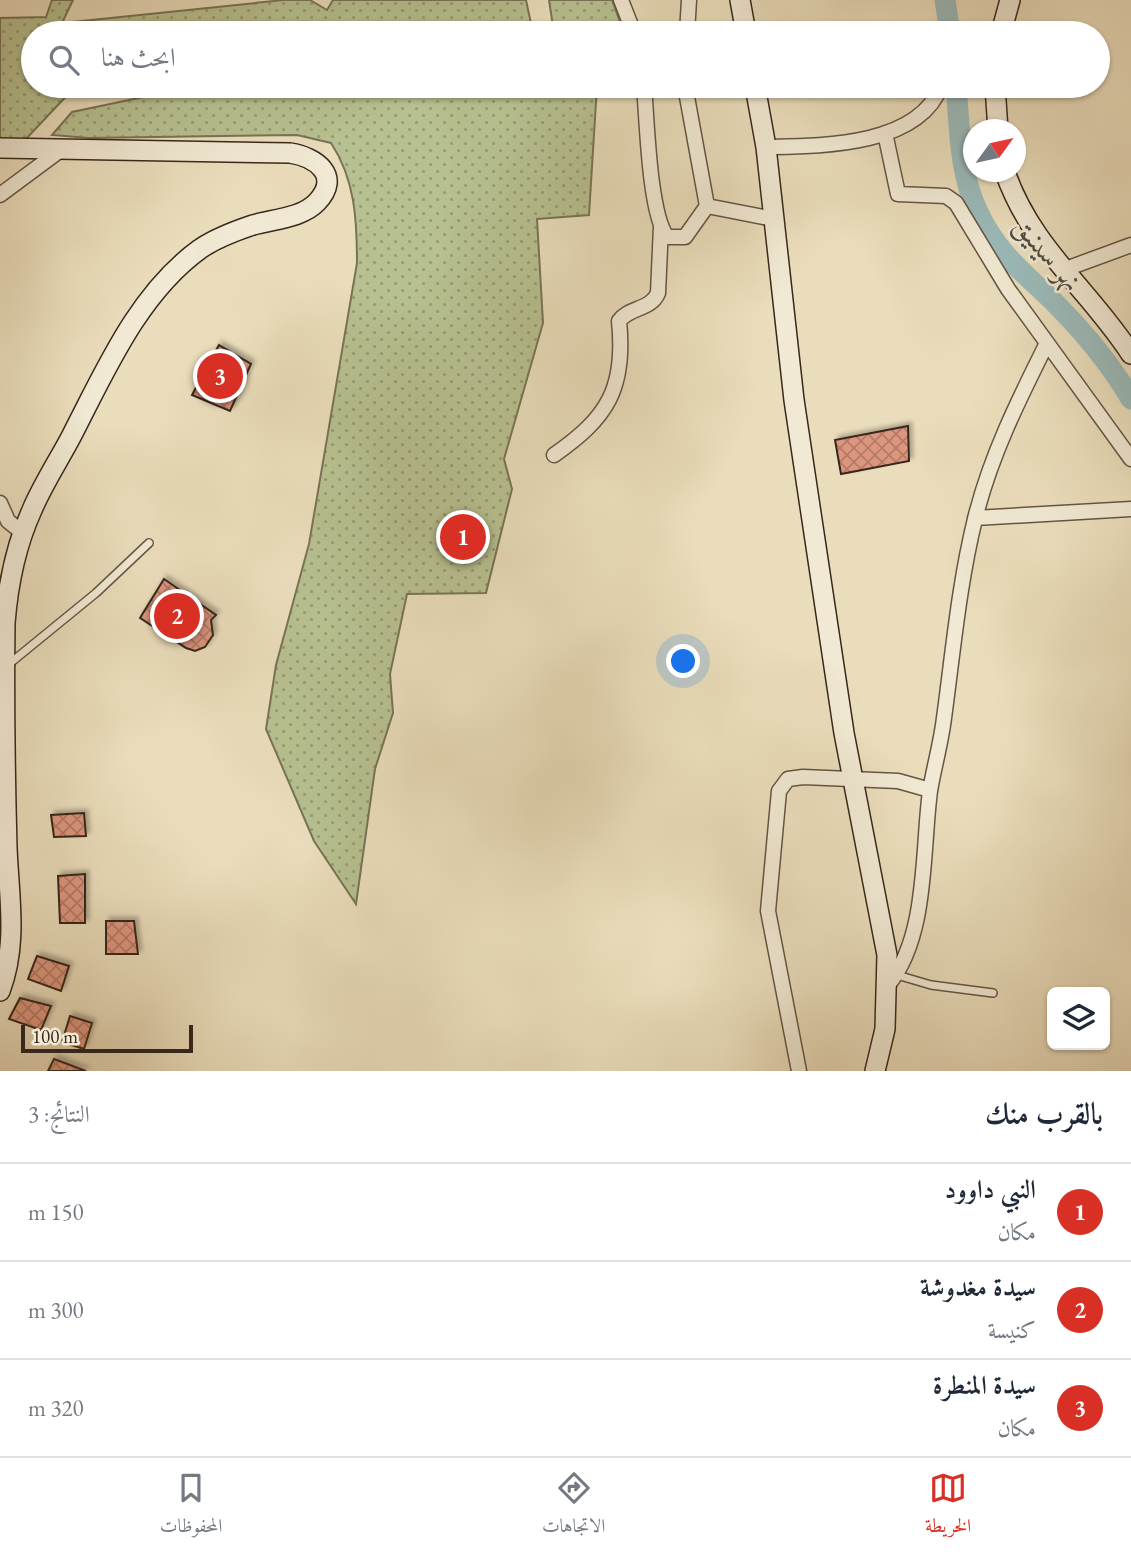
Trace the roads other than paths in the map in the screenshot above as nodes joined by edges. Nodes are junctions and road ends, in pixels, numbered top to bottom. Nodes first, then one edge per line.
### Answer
1 (621, 0) edge
2 (690, 0) edge
3 (740, 0) edge
4 (1010, 0) edge
5 (629, 21) edge
6 (688, 21) edge
7 (744, 21) edge
8 (1004, 21) edge
9 (644, 98) edge
10 (687, 98) edge
11 (757, 98) edge
12 (934, 98) edge
13 (996, 98) edge
14 (997, 119) edge
15 (885, 133) junction
16 (765, 147) junction
17 (0, 148) edge
18 (62, 149) junction
19 (1010, 182) edge
20 (0, 195) edge
21 (706, 206) junction
22 (774, 219) junction
23 (661, 226) junction
24 (1131, 245) edge
25 (1063, 270) junction
26 (1047, 342) junction
27 (1131, 354) edge
28 (554, 455) dead end
29 (1131, 459) edge
30 (0, 503) edge
31 (1131, 509) edge
32 (975, 517) junction
33 (23, 533) junction
34 (149, 544) dead end
35 (4, 668) junction
36 (3, 744) edge
37 (852, 778) junction
38 (930, 790) junction
39 (892, 980) junction
40 (0, 991) edge
41 (993, 993) dead end
42 (799, 1071) edge
43 (875, 1071) edge

1 - 5 street
2 - 6 street
3 - 7 street
4 - 8 street
9 - 23 street
10 - 21 street
11 - 16 street
12 - 15 street
13 - 14 street
15 - 16 street
15 - 26 street
16 - 22 street
17 - 18 street
18 - 20 street
18 - 33 street
19 - 25 street
21 - 22 street
21 - 23 street
22 - 37 street
23 - 28 street
24 - 25 street
25 - 27 street
26 - 29 street
26 - 32 street
30 - 33 street
31 - 32 street
32 - 38 street
33 - 35 street
34 - 35 lane
35 - 36 street
36 - 40 street
37 - 38 street
37 - 39 street
37 - 42 street
38 - 39 street
39 - 41 lane
39 - 43 street

